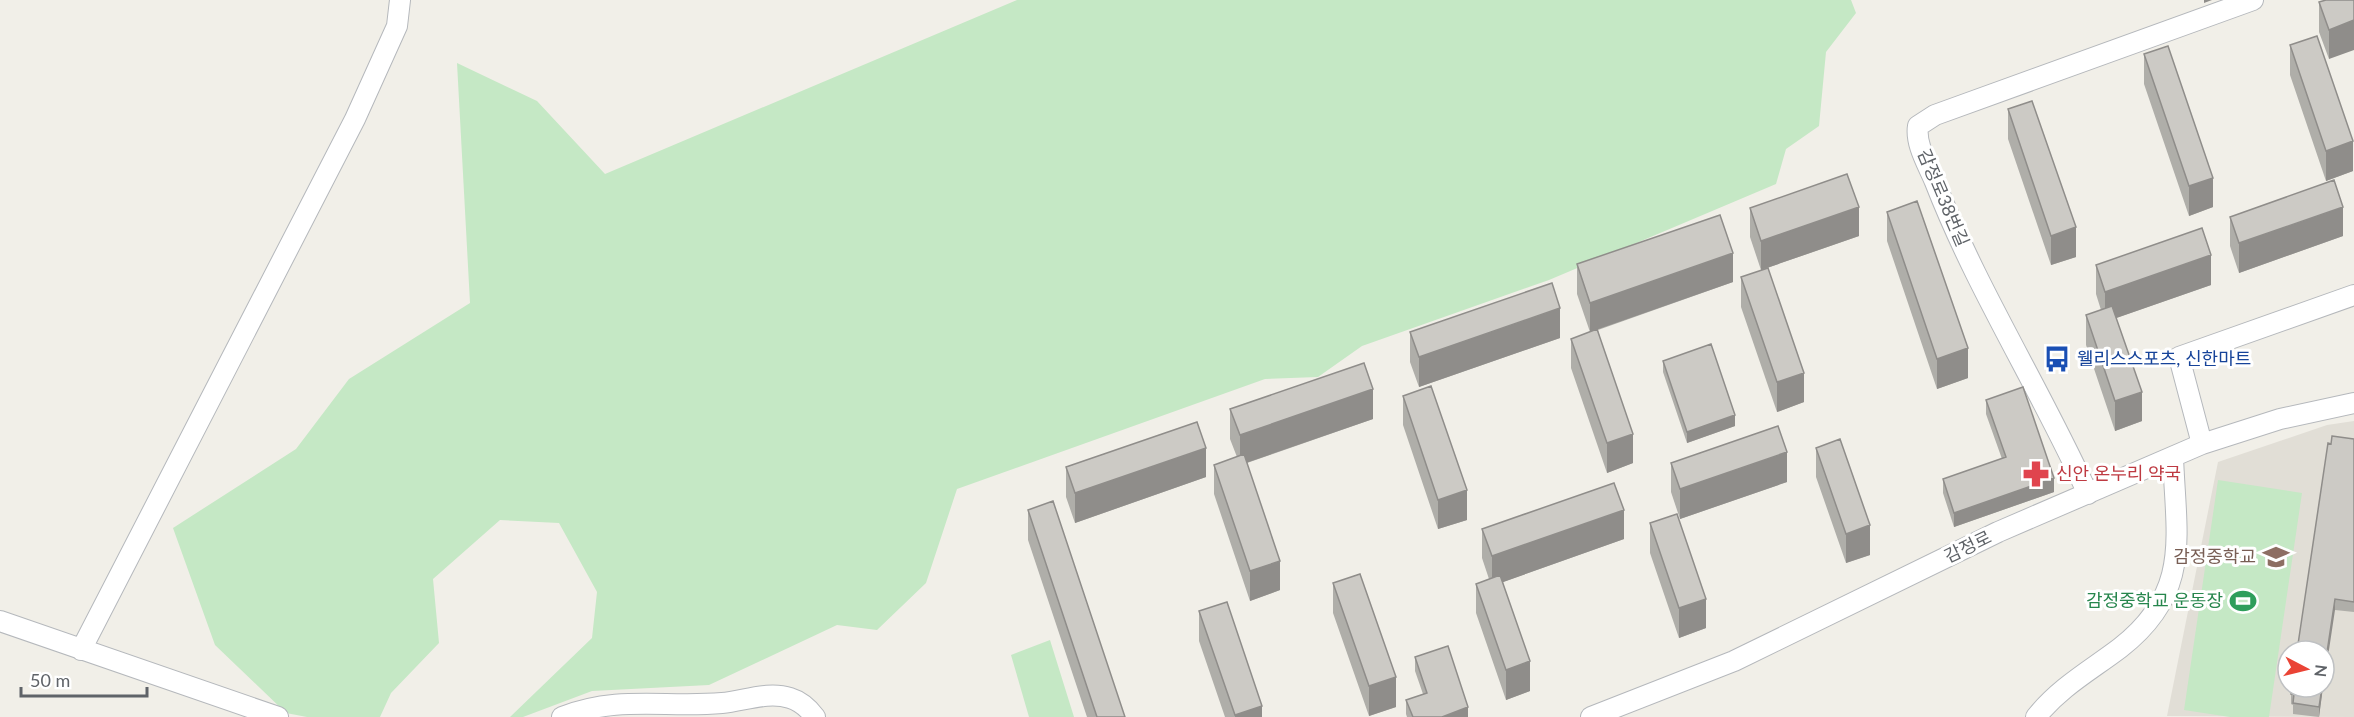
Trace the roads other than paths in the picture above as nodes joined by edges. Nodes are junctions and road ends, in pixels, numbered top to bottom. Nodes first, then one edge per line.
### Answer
1 (400, 0) edge
2 (2253, 0) edge
3 (2354, 295) edge
4 (2354, 403) edge
5 (2202, 444) junction
6 (2173, 457) junction
7 (2088, 494) junction
8 (0, 621) edge
9 (81, 650) junction
10 (700, 704) junction
11 (273, 715) edge
12 (562, 717) edge
13 (684, 717) edge
14 (815, 717) edge
15 (1591, 717) edge
16 (2036, 717) edge

1 - 9 street
2 - 7 street, 감정로38번길
3 - 5 street
4 - 5 street, 감정로
5 - 6 street, 감정로
6 - 7 street, 감정로
6 - 16 street
7 - 15 street, 감정로
8 - 9 street
9 - 11 street
10 - 12 street
10 - 13 street
10 - 14 street

